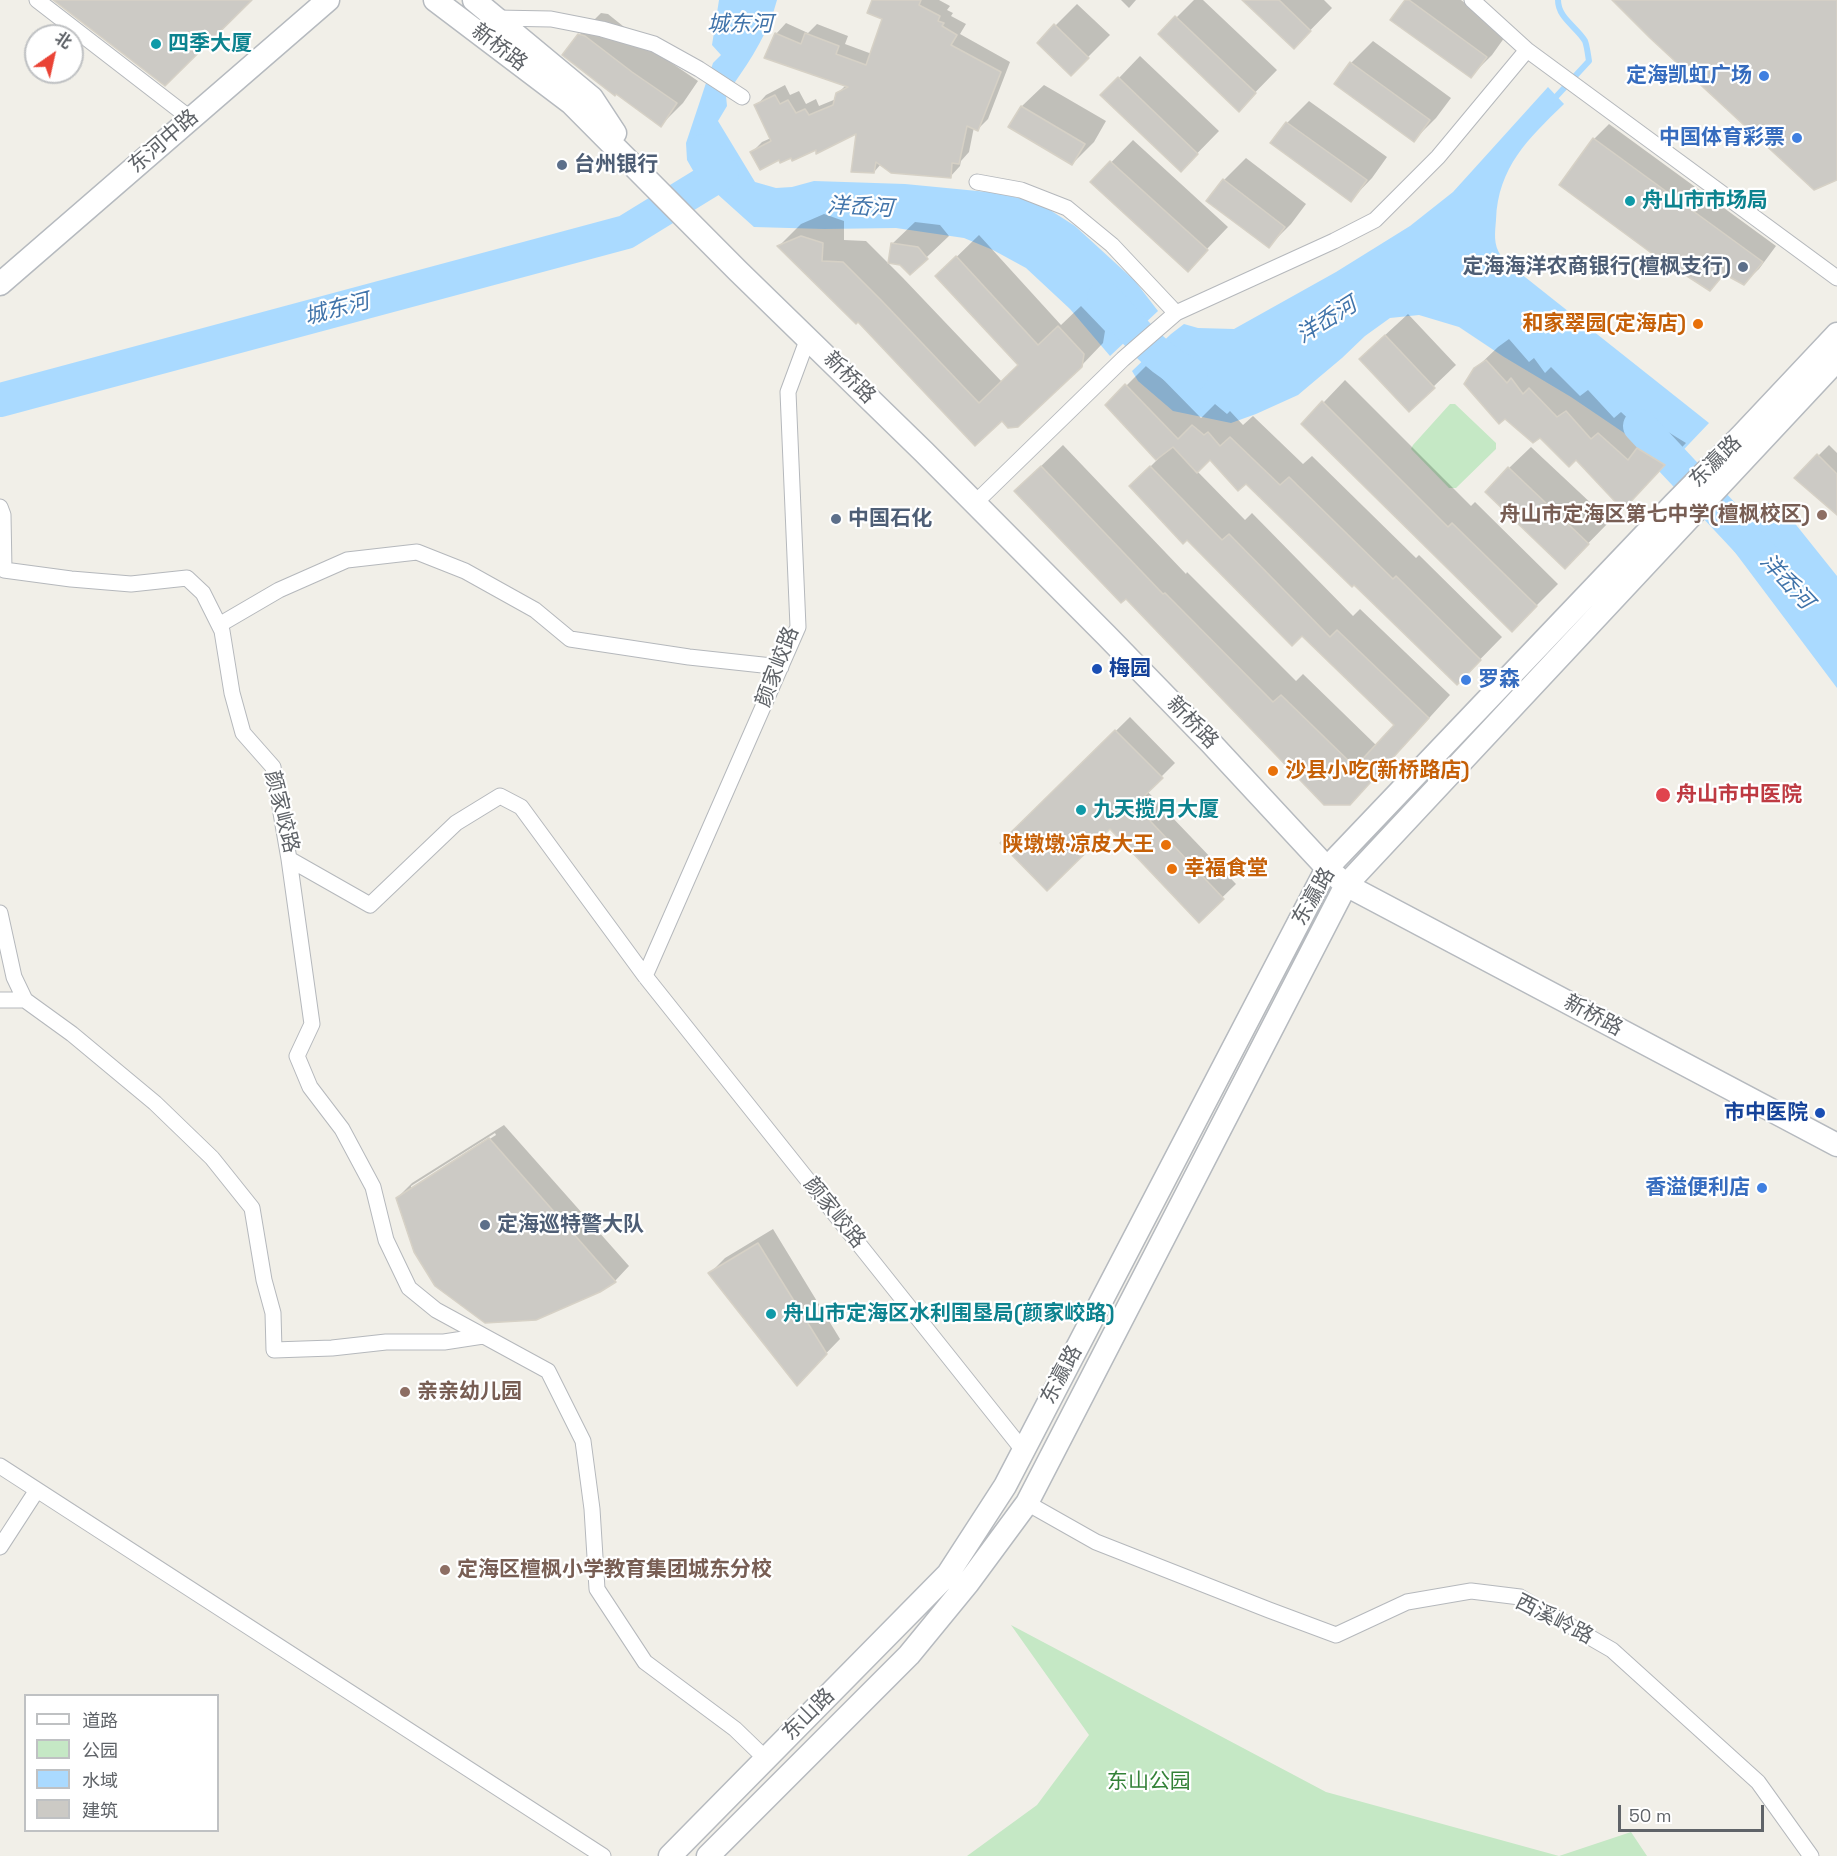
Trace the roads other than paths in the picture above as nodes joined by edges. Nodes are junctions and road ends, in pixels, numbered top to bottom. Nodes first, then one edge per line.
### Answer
1 (37, 0) edge
2 (328, 0) edge
3 (435, 0) edge
4 (474, 0) edge
5 (1472, 0) edge
6 (496, 18) junction
7 (1527, 50) junction
8 (742, 98) dead end
9 (191, 119) junction
10 (641, 171) junction
11 (977, 183) dead end
12 (1837, 278) edge
13 (0, 284) edge
14 (1176, 313) junction
15 (1837, 334) edge
16 (808, 338) junction
17 (1837, 360) edge
18 (1746, 445) junction
19 (975, 503) junction
20 (0, 507) edge
21 (1681, 512) junction
22 (2, 552) edge
23 (219, 625) junction
24 (781, 667) junction
25 (289, 859) junction
26 (1327, 868) junction
27 (1346, 885) junction
28 (0, 912) edge
29 (645, 976) junction
30 (0, 1000) edge
31 (25, 1000) junction
32 (1837, 1145) edge
33 (483, 1336) junction
34 (1023, 1450) junction
35 (0, 1466) edge
36 (37, 1490) junction
37 (1027, 1503) junction
38 (0, 1547) edge
39 (958, 1579) junction
40 (766, 1759) junction
41 (603, 1856) edge
42 (670, 1856) edge
43 (708, 1856) edge
44 (1811, 1856) edge

1 - 9 street
2 - 9 main road, 东河中路
3 - 10 main road, 新桥路
4 - 6 main road, 新桥路
5 - 7 street
6 - 8 street
6 - 10 main road, 新桥路
7 - 12 street
7 - 14 street
9 - 13 main road, 东河中路
10 - 16 main road, 新桥路
11 - 14 street
14 - 19 street
15 - 18 main road, 东瀛路
16 - 19 main road, 新桥路
16 - 24 street, 颜家峧路
17 - 18 main road, 东瀛路
18 - 21 main road, 东瀛路
19 - 26 main road, 新桥路
20 - 22 street, 颜家峧路
21 - 26 main road, 东瀛路
21 - 27 main road, 东瀛路
22 - 23 street, 颜家峧路
23 - 24 street
23 - 25 street, 颜家峧路
24 - 29 street, 颜家峧路
25 - 29 street, 颜家峧路
25 - 33 street
26 - 27 main road, 新桥路
26 - 34 main road, 东瀛路
27 - 32 main road, 新桥路
27 - 37 main road, 东瀛路
28 - 31 street
29 - 34 street, 颜家峧路
30 - 31 street
31 - 33 street
33 - 40 street
34 - 39 main road, 东瀛路
35 - 36 street
36 - 38 street
36 - 41 street
37 - 39 main road, 东瀛路
37 - 44 street, 西溪岭路
39 - 40 main road, 东山路
39 - 43 main road, 东山路
40 - 42 main road, 东山路

